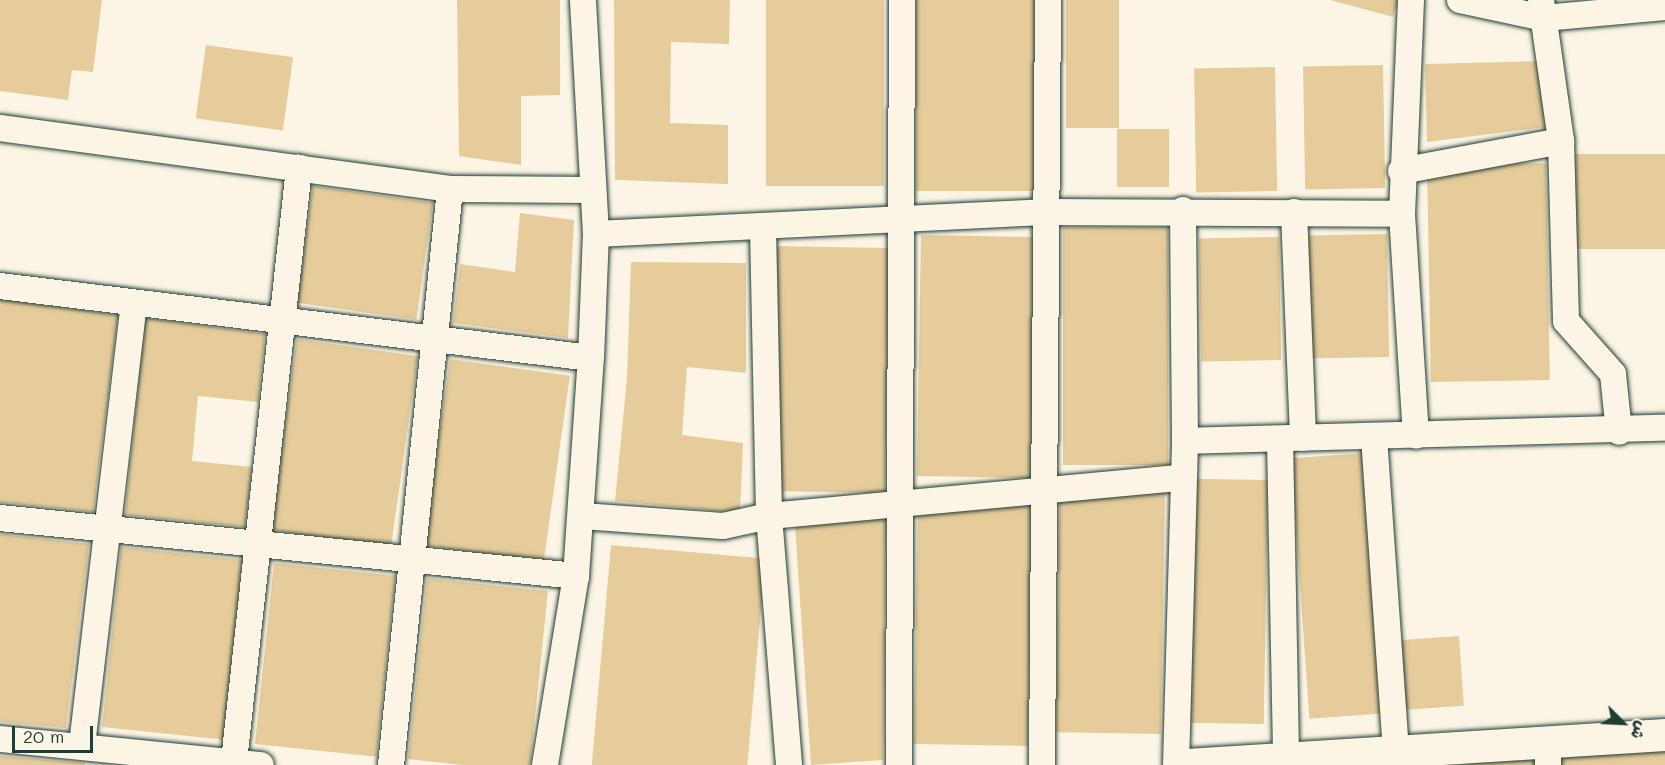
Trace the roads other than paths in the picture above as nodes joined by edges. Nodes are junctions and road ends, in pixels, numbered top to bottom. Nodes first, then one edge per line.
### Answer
1 (583, 0) edge
2 (902, 0) edge
3 (1048, 0) edge
4 (1411, 0) edge
5 (1460, 0) edge
6 (1665, 6) edge
7 (1542, 9) edge
8 (0, 128) edge
9 (1561, 141) junction
10 (299, 168) junction
11 (1401, 171) junction
12 (450, 189) junction
13 (592, 190) junction
14 (1183, 210) junction
15 (1048, 212) junction
16 (1294, 212) junction
17 (1402, 214) junction
18 (902, 221) junction
19 (763, 228) junction
20 (596, 234) junction
21 (0, 286) edge
22 (134, 304) junction
23 (284, 319) junction
24 (435, 336) junction
25 (591, 358) junction
26 (1665, 428) edge
27 (1619, 432) junction
28 (1416, 436) junction
29 (1374, 438) junction
30 (1291, 439) junction
31 (1185, 441) junction
32 (1181, 478) junction
33 (1043, 492) junction
34 (900, 505) junction
35 (582, 516) junction
36 (769, 516) junction
37 (0, 518) edge
38 (106, 529) junction
39 (260, 543) junction
40 (412, 558) junction
41 (576, 576) junction
42 (1665, 735) edge
43 (0, 739) edge
44 (82, 745) junction
45 (1548, 754) edge
46 (1375, 755) edge
47 (1286, 756) junction
48 (253, 764) edge
49 (391, 765) edge
50 (545, 765) edge
51 (789, 765) edge
52 (899, 765) edge
53 (1042, 765) edge
54 (1176, 765) edge
55 (1187, 765) edge

1 - 13 street
2 - 18 street
3 - 15 street
4 - 11 street
5 - 7 street
6 - 7 street
7 - 9 street
8 - 10 street
9 - 11 street
9 - 27 street
10 - 12 street
10 - 23 street
11 - 17 street
12 - 13 street
12 - 24 street
13 - 20 street
14 - 15 street
14 - 16 street
14 - 31 street
15 - 18 street
15 - 33 street
16 - 17 street
16 - 30 street
17 - 28 street
18 - 19 street
18 - 34 street
19 - 20 street
19 - 36 street
20 - 25 street
21 - 22 street
22 - 23 street
22 - 38 street
23 - 24 street
23 - 39 street
24 - 25 street
24 - 40 street
25 - 35 street
26 - 27 street
27 - 28 street
28 - 29 street
29 - 30 street
29 - 46 street
30 - 31 street
30 - 47 street
31 - 32 street
32 - 33 street
32 - 54 street
33 - 34 street
33 - 53 street
34 - 36 street
34 - 52 street
35 - 36 street
35 - 41 street
36 - 51 street
37 - 38 street
38 - 39 street
38 - 44 street
39 - 40 street
39 - 48 street
40 - 41 street
40 - 49 street
41 - 50 street
42 - 45 street
43 - 44 street
44 - 48 street
45 - 46 street
46 - 47 street
47 - 55 street

